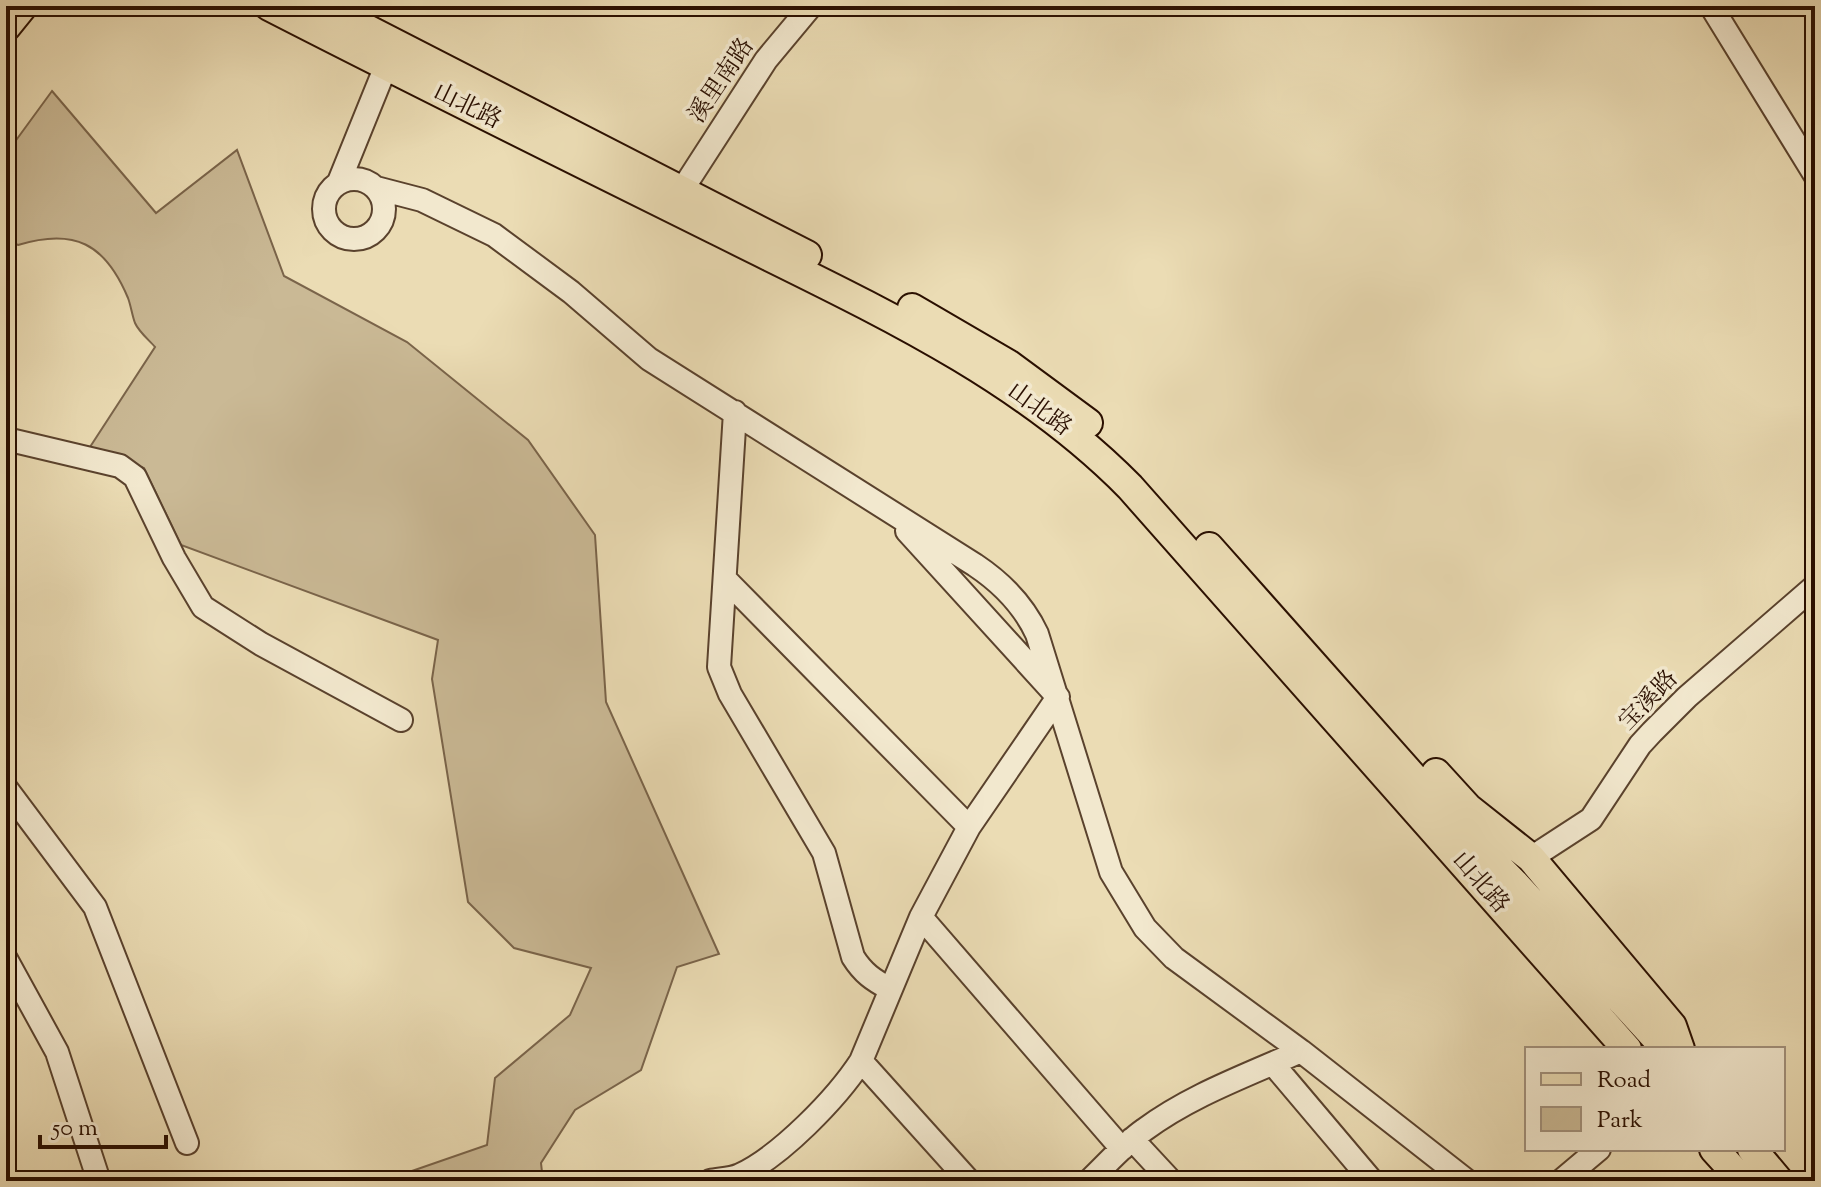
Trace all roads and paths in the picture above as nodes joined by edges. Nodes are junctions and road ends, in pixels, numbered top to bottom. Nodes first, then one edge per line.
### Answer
1 (23, 6) edge
2 (269, 6) edge
3 (322, 6) edge
4 (811, 6) edge
5 (1711, 6) edge
6 (6, 27) edge
7 (386, 66) junction
8 (1815, 175) edge
9 (339, 182) junction
10 (376, 188) junction
11 (682, 190) junction
12 (735, 412) junction
13 (6, 439) edge
14 (887, 508) junction
15 (725, 579) junction
16 (1815, 586) edge
17 (1288, 634) junction
18 (1058, 697) junction
19 (401, 720) dead end
20 (6, 788) edge
21 (969, 827) junction
22 (1531, 858) junction
23 (921, 917) junction
24 (6, 959) edge
25 (890, 989) junction
26 (1625, 1047) edge
27 (1664, 1047) edge
28 (1679, 1047) edge
29 (1301, 1051) junction
30 (861, 1061) junction
31 (1273, 1064) junction
32 (187, 1143) dead end
33 (1127, 1144) junction
34 (1597, 1151) edge
35 (1716, 1151) edge
36 (1754, 1151) edge
37 (740, 1179) edge
38 (99, 1181) edge
39 (710, 1181) edge
40 (969, 1181) edge
41 (1089, 1181) edge
42 (1171, 1181) edge
43 (1372, 1181) edge
44 (1467, 1181) edge
45 (1561, 1181) edge
46 (1743, 1181) edge
47 (1779, 1181) edge

1 - 6 main road
2 - 7 main road, 山北路
3 - 11 main road, 山北路
4 - 11 street, 溪里南路
5 - 8 street
7 - 9 street
7 - 26 main road, 山北路
9 - 10 street
9 - 10 street
10 - 12 street
11 - 17 main road, 山北路
12 - 14 street
12 - 15 street
13 - 19 street
14 - 18 street
14 - 18 street
15 - 21 street
15 - 25 street
16 - 22 street, 宝溪路
17 - 22 main road
17 - 27 main road, 山北路
18 - 21 street
18 - 29 street
20 - 32 street
21 - 23 street
22 - 28 main road
23 - 25 street
23 - 33 street
24 - 38 street
25 - 30 street
29 - 31 street
29 - 44 street
30 - 37 street
30 - 40 street
31 - 33 street
31 - 43 street
33 - 41 street
33 - 42 street
34 - 45 street
35 - 46 main road
36 - 47 main road
37 - 39 street

